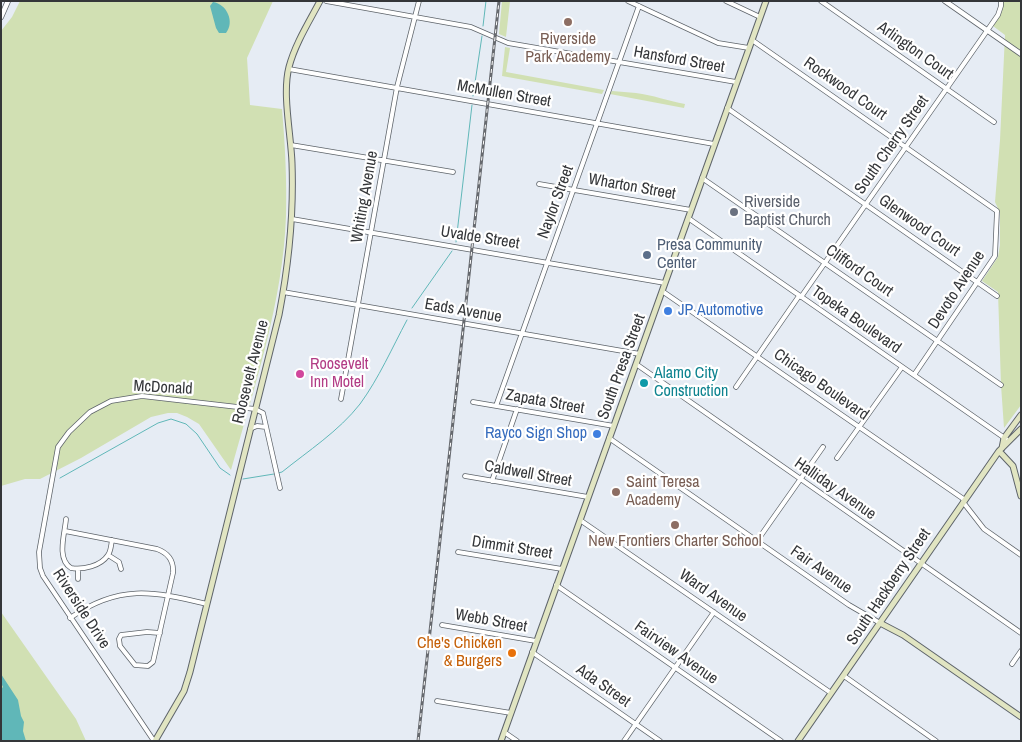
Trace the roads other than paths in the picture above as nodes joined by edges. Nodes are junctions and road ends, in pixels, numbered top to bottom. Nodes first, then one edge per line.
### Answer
1 (8, 1) edge
2 (320, 1) edge
3 (326, 1) edge
4 (419, 1) edge
5 (628, 1) edge
6 (726, 1) edge
7 (766, 1) edge
8 (821, 1) edge
9 (944, 1) edge
10 (1001, 4) edge
11 (639, 6) junction
12 (415, 16) junction
13 (760, 17) junction
14 (1, 18) edge
15 (987, 30) junction
16 (752, 40) junction
17 (749, 48) junction
18 (1021, 54) edge
19 (619, 62) junction
20 (289, 69) junction
21 (736, 82) junction
22 (398, 88) junction
23 (946, 89) junction
24 (727, 108) junction
25 (994, 122) dead end
26 (596, 123) junction
27 (291, 144) junction
28 (714, 144) junction
29 (906, 146) junction
30 (384, 160) junction
31 (453, 172) dead end
32 (702, 178) junction
33 (539, 184) dead end
34 (573, 190) junction
35 (866, 204) junction
36 (691, 210) junction
37 (997, 211) joint
38 (688, 218) junction
39 (292, 219) junction
40 (371, 232) junction
41 (547, 262) junction
42 (825, 262) junction
43 (665, 282) junction
44 (978, 282) junction
45 (662, 291) junction
46 (283, 292) junction
47 (800, 296) junction
48 (997, 296) dead end
49 (358, 305) junction
50 (522, 334) junction
51 (938, 341) junction
52 (640, 354) junction
53 (757, 357) junction
54 (636, 364) junction
55 (902, 367) junction
56 (914, 375) junction
57 (1001, 385) dead end
58 (736, 387) dead end
59 (341, 398) dead end
60 (473, 402) dead end
61 (496, 406) junction
62 (254, 409) junction
63 (517, 409) junction
64 (1021, 415) edge
65 (614, 426) junction
66 (266, 427) junction
67 (859, 427) junction
68 (250, 429) junction
69 (1021, 429) edge
70 (610, 438) junction
71 (1004, 438) junction
72 (1010, 442) junction
73 (58, 447) joint
74 (822, 447) dead end
75 (1001, 450) junction
76 (837, 458) dead end
77 (464, 476) dead end
78 (800, 480) junction
79 (492, 481) junction
80 (280, 488) dead end
81 (1021, 496) edge
82 (588, 497) junction
83 (964, 501) junction
84 (66, 519) dead end
85 (580, 520) junction
86 (65, 531) junction
87 (112, 540) junction
88 (757, 541) junction
89 (458, 552) dead end
90 (1021, 555) edge
91 (108, 556) junction
92 (920, 563) junction
93 (78, 569) junction
94 (121, 569) dead end
95 (562, 569) junction
96 (78, 579) dead end
97 (556, 586) junction
98 (168, 596) junction
99 (208, 604) junction
100 (714, 612) junction
101 (70, 618) junction
102 (880, 623) junction
103 (442, 625) dead end
104 (160, 633) junction
105 (1021, 633) edge
106 (536, 641) junction
107 (1021, 651) edge
108 (532, 652) junction
109 (1012, 664) dead end
110 (675, 667) junction
111 (844, 676) junction
112 (832, 693) junction
113 (437, 701) dead end
114 (511, 713) junction
115 (1020, 717) edge
116 (636, 724) junction
117 (504, 732) junction
118 (154, 741) edge
119 (501, 741) edge
120 (517, 741) edge
121 (624, 741) edge
122 (660, 741) edge
123 (780, 741) edge
124 (798, 741) edge
125 (936, 741) edge

1 - 14 street
2 - 20 main road, Roosevelt Avenue
3 - 12 street, Hansford Street
4 - 12 street, Whiting Avenue
5 - 11 street
6 - 13 street
7 - 13 main road, South Presa Street
8 - 23 street, Arlington Court
9 - 15 street
10 - 15 street, South Cherry Street
11 - 17 street
11 - 19 street, Naylor Street
12 - 19 street, Hansford Street
12 - 22 street, Whiting Avenue
13 - 16 main road, South Presa Street
15 - 18 street
15 - 23 street, South Cherry Street
16 - 17 main road, South Presa Street
16 - 29 street, Rockwood Court
17 - 21 main road, South Presa Street
19 - 21 street, Hansford Street
19 - 26 street, Naylor Street
20 - 22 street, McMullen Street
20 - 27 main road, Roosevelt Avenue
21 - 24 main road, South Presa Street
22 - 26 street, McMullen Street
22 - 30 street, Whiting Avenue
23 - 25 street, Arlington Court
23 - 29 street, South Cherry Street
24 - 28 main road, South Presa Street
24 - 35 street, Glenwood Court
26 - 28 street, McMullen Street
26 - 34 street, Naylor Street
27 - 30 street
27 - 39 main road, Roosevelt Avenue
28 - 32 main road, South Presa Street
29 - 35 street, South Cherry Street
29 - 37 street, Rockwood Court
30 - 31 street
30 - 40 street, Whiting Avenue
32 - 36 main road, South Presa Street
32 - 42 street, Clifford Court
33 - 34 street, Wharton Street
34 - 36 street, Wharton Street
34 - 41 street, Naylor Street
35 - 42 street, South Cherry Street
35 - 44 street, Glenwood Court
36 - 38 main road, South Presa Street
37 - 44 street, Devoto Avenue
38 - 43 main road, South Presa Street
38 - 47 street, Topeka Boulevard
39 - 40 street, Uvalde Street
39 - 46 main road, Roosevelt Avenue
40 - 41 street, Uvalde Street
40 - 49 street, Whiting Avenue
41 - 43 street, Uvalde Street
41 - 50 street, Naylor Street
42 - 47 street, South Cherry Street
42 - 51 street, Clifford Court
43 - 45 main road, South Presa Street
44 - 48 street, Glenwood Court
44 - 51 street, Devoto Avenue
45 - 52 main road, South Presa Street
45 - 53 street, Chicago Boulevard
46 - 49 street, Eads Avenue
46 - 62 main road, Roosevelt Avenue
47 - 53 street, South Cherry Street
47 - 55 street, Topeka Boulevard
49 - 50 street, Eads Avenue
49 - 59 street, Whiting Avenue
50 - 52 street, Eads Avenue
50 - 61 street, Naylor Street
51 - 56 street, Devoto Avenue
51 - 57 street, Clifford Court
52 - 54 main road, South Presa Street
53 - 58 street, South Cherry Street
53 - 67 street, Chicago Boulevard
54 - 65 main road, South Presa Street
54 - 78 street, Halliday Avenue
55 - 56 street, Topeka Boulevard
55 - 67 street
56 - 71 street, Topeka Boulevard
60 - 61 street, Zapata Street
61 - 63 street, Zapata Street
62 - 66 street
62 - 68 main road, Roosevelt Avenue
62 - 73 street, McDonald
63 - 65 street, Zapata Street
63 - 79 street
64 - 71 main road, South Hackberry Street
65 - 70 main road, South Presa Street
66 - 68 street
66 - 80 street
67 - 76 street
67 - 83 street, Chicago Boulevard
68 - 99 main road, Roosevelt Avenue
69 - 72 main road, South Hackberry Street
70 - 82 main road, South Presa Street
70 - 88 street, Fair Avenue
71 - 72 street, Topeka Boulevard
71 - 75 main road, South Hackberry Street
72 - 75 main road, South Hackberry Street
73 - 101 street, Riverside Drive
74 - 78 street
75 - 81 main road
75 - 83 main road, South Hackberry Street
77 - 79 street, Caldwell Street
78 - 88 street
78 - 92 street, Halliday Avenue
79 - 82 street, Caldwell Street
82 - 85 main road, South Presa Street
83 - 90 street, Chicago Boulevard
83 - 92 main road, South Hackberry Street
84 - 86 street
85 - 95 main road, South Presa Street
85 - 100 street, Ward Avenue
86 - 87 street
86 - 93 street
87 - 91 street
87 - 98 street
88 - 102 street, Fair Avenue
89 - 95 street, Dimmit Street
91 - 93 street
91 - 94 street
92 - 102 main road, South Hackberry Street
92 - 105 street, Halliday Avenue
93 - 96 street
95 - 97 main road, South Presa Street
97 - 106 main road, South Presa Street
97 - 110 street, Fairview Avenue
98 - 99 street
98 - 101 street
98 - 104 street
99 - 118 main road, Roosevelt Avenue
100 - 110 street
100 - 112 street, Ward Avenue
101 - 118 street, Riverside Drive
102 - 111 main road, South Hackberry Street
102 - 115 main road, Fair Avenue
103 - 106 street, Webb Street
104 - 104 street
106 - 108 main road, South Presa Street
107 - 109 street
108 - 114 main road, South Presa Street
108 - 116 street, Ada Street
110 - 116 street
110 - 123 street, Fairview Avenue
111 - 112 main road, South Hackberry Street
111 - 125 street
112 - 124 main road, South Hackberry Street
113 - 114 street
114 - 117 main road, South Presa Street
116 - 121 street
116 - 122 street, Ada Street
117 - 119 main road, South Presa Street
117 - 120 street

